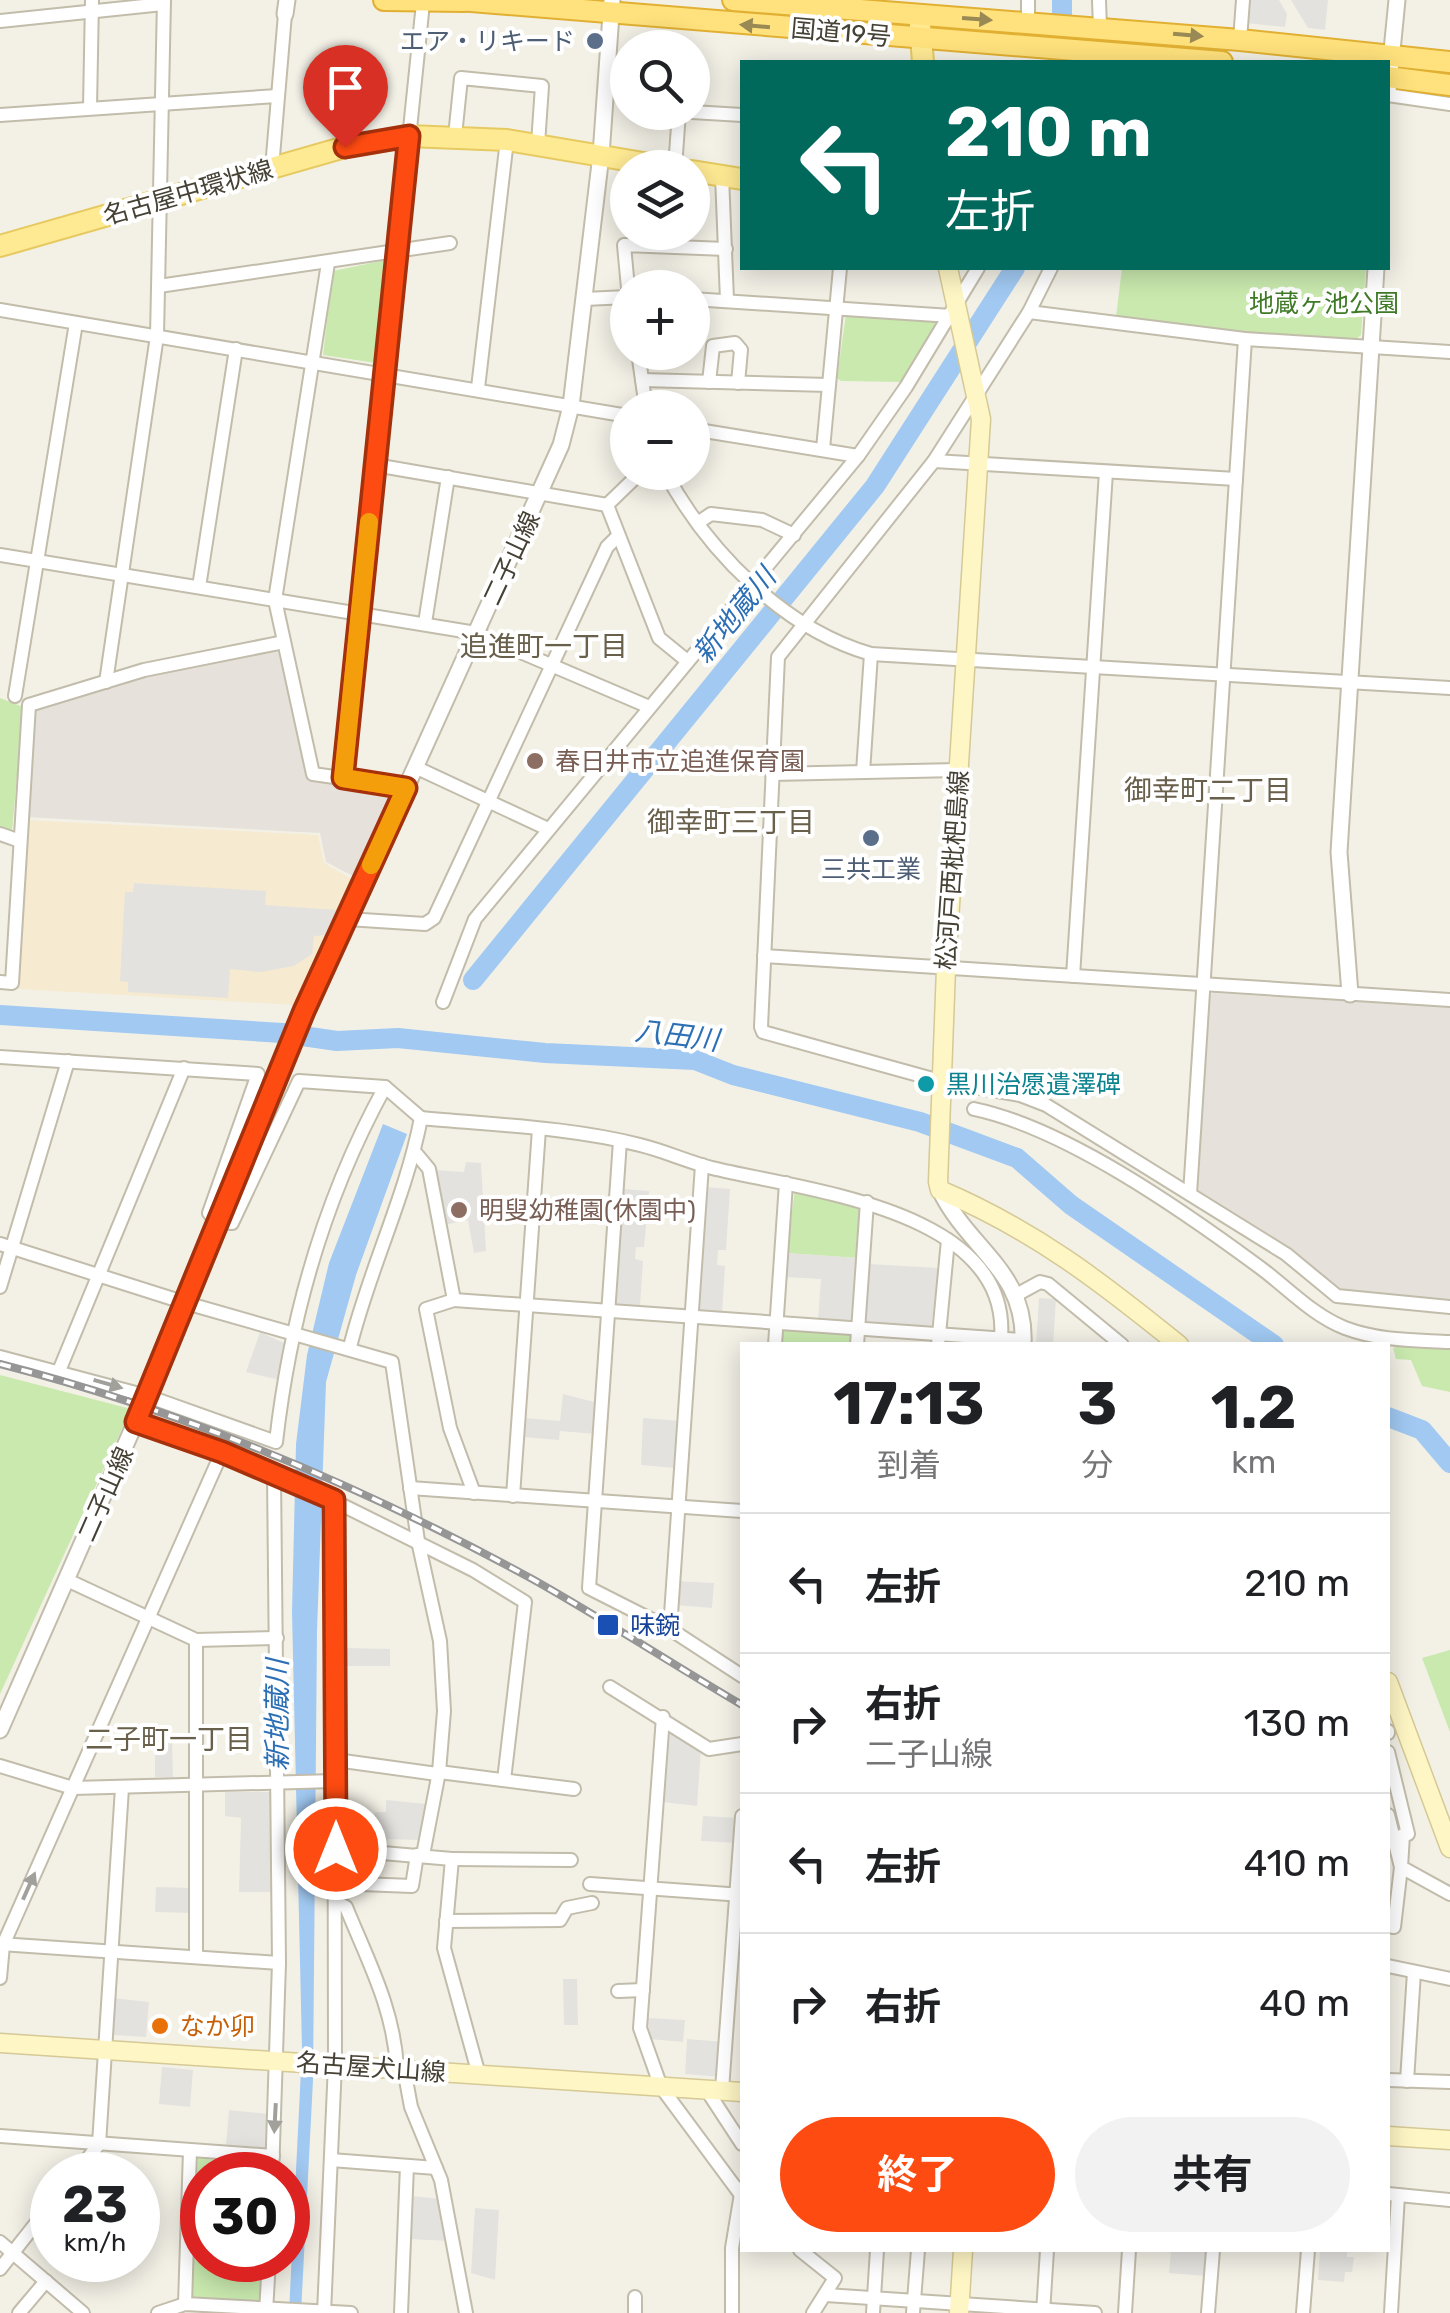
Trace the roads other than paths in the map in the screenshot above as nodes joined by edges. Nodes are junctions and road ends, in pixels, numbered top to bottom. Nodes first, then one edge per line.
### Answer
1 (384, 0) edge
2 (462, 0) edge
3 (734, 0) edge
4 (1028, 0) edge
5 (1099, 0) edge
6 (1243, 0) edge
7 (1397, 0) edge
8 (164, 2) edge
9 (423, 3) junction
10 (92, 6) edge
11 (286, 7) edge
12 (611, 7) edge
13 (919, 7) edge
14 (0, 22) edge
15 (1032, 23) junction
16 (1095, 28) junction
17 (922, 39) junction
18 (1240, 40) junction
19 (1030, 53) edge
20 (1390, 54) junction
21 (1094, 56) edge
22 (924, 60) edge
23 (1179, 60) edge
24 (1389, 60) edge
25 (1450, 62) edge
26 (1390, 77) edge
27 (1450, 85) edge
28 (1390, 93) edge
29 (277, 96) junction
30 (161, 104) junction
31 (1450, 104) edge
32 (90, 108) junction
33 (710, 113) edge
34 (0, 115) edge
35 (740, 115) edge
36 (409, 136) junction
37 (455, 136) junction
38 (507, 140) junction
39 (538, 144) junction
40 (601, 155) junction
41 (610, 157) edge
42 (272, 168) junction
43 (732, 177) edge
44 (160, 200) junction
45 (450, 244) dead end
46 (0, 248) edge
47 (726, 249) junction
48 (396, 254) junction
49 (328, 263) junction
50 (626, 270) edge
51 (840, 270) edge
52 (948, 270) edge
53 (977, 270) edge
54 (1050, 270) edge
55 (1376, 270) edge
56 (159, 286) junction
57 (610, 298) edge
58 (584, 300) junction
59 (710, 300) edge
60 (727, 300) junction
61 (837, 309) junction
62 (0, 310) edge
63 (1029, 312) junction
64 (955, 314) junction
65 (76, 323) junction
66 (157, 336) junction
67 (1245, 339) junction
68 (1370, 348) junction
69 (236, 349) junction
70 (1450, 352) edge
71 (313, 361) junction
72 (641, 370) edge
73 (384, 372) junction
74 (642, 380) junction
75 (709, 382) junction
76 (738, 382) junction
77 (829, 385) junction
78 (478, 388) junction
79 (643, 390) edge
80 (976, 391) junction
81 (570, 406) junction
82 (610, 413) edge
83 (710, 433) edge
84 (822, 449) junction
85 (858, 456) junction
86 (934, 461) junction
87 (978, 464) junction
88 (375, 465) junction
89 (1106, 472) junction
90 (448, 478) junction
91 (1236, 479) junction
92 (622, 490) edge
93 (677, 490) edge
94 (541, 494) junction
95 (607, 504) junction
96 (699, 522) junction
97 (794, 535) junction
98 (618, 536) junction
99 (0, 556) edge
100 (36, 561) junction
101 (122, 575) junction
102 (753, 584) junction
103 (199, 587) junction
104 (275, 600) junction
105 (360, 612) junction
106 (425, 624) junction
107 (804, 626) junction
108 (476, 633) junction
109 (284, 642) junction
110 (871, 654) junction
111 (966, 659) junction
112 (686, 660) junction
113 (551, 666) junction
114 (1094, 667) junction
115 (1224, 675) junction
116 (106, 682) junction
117 (1349, 682) junction
118 (1450, 688) edge
119 (0, 692) edge
120 (15, 696) junction
121 (29, 705) junction
122 (647, 706) junction
123 (415, 767) junction
124 (958, 770) junction
125 (864, 772) junction
126 (772, 774) junction
127 (343, 778) junction
128 (406, 788) junction
129 (488, 802) junction
130 (548, 829) junction
131 (0, 834) edge
132 (20, 840) junction
133 (348, 918) junction
134 (764, 956) junction
135 (946, 968) junction
136 (1073, 976) junction
137 (0, 982) edge
138 (1204, 985) junction
139 (1350, 994) junction
140 (1450, 1000) edge
141 (443, 1002) dead end
142 (0, 1056) edge
143 (68, 1061) junction
144 (184, 1068) junction
145 (939, 1087) junction
146 (385, 1088) junction
147 (974, 1108) dead end
148 (420, 1118) junction
149 (539, 1129) junction
150 (620, 1141) junction
151 (414, 1151) junction
152 (702, 1165) junction
153 (938, 1182) junction
154 (786, 1183) junction
155 (1190, 1194) junction
156 (868, 1202) junction
157 (217, 1222) junction
158 (948, 1240) junction
159 (6, 1245) edge
160 (96, 1272) junction
161 (0, 1287) edge
162 (1018, 1294) junction
163 (454, 1300) junction
164 (186, 1304) junction
165 (526, 1305) junction
166 (1450, 1307) edge
167 (607, 1312) junction
168 (688, 1316) junction
169 (776, 1323) junction
170 (858, 1328) junction
171 (296, 1334) junction
172 (1001, 1338) junction
173 (939, 1339) edge
174 (775, 1342) edge
175 (857, 1342) edge
176 (1023, 1342) edge
177 (1115, 1342) edge
178 (1175, 1342) edge
179 (1450, 1342) edge
180 (347, 1346) junction
181 (0, 1357) edge
182 (59, 1371) junction
183 (148, 1396) junction
184 (136, 1422) junction
185 (222, 1452) junction
186 (274, 1474) junction
187 (410, 1488) junction
188 (474, 1493) junction
189 (513, 1496) junction
190 (334, 1500) junction
191 (594, 1502) junction
192 (678, 1507) junction
193 (740, 1512) edge
194 (418, 1541) junction
195 (66, 1580) junction
196 (150, 1618) junction
197 (670, 1629) junction
198 (277, 1638) junction
199 (196, 1640) junction
200 (740, 1675) edge
201 (610, 1686) dead end
202 (1390, 1687) edge
203 (663, 1717) junction
204 (0, 1730) edge
205 (740, 1744) edge
206 (336, 1760) junction
207 (1390, 1760) edge
208 (0, 1766) edge
209 (438, 1773) junction
210 (504, 1780) junction
211 (332, 1781) junction
212 (280, 1783) junction
213 (199, 1786) junction
214 (73, 1788) junction
215 (122, 1788) junction
216 (574, 1789) dead end
217 (1390, 1823) edge
218 (1450, 1848) edge
219 (336, 1849) junction
220 (420, 1855) junction
221 (452, 1860) junction
222 (571, 1860) dead end
223 (1401, 1867) junction
224 (336, 1882) junction
225 (590, 1884) dead end
226 (652, 1888) junction
227 (1450, 1894) edge
228 (740, 1895) edge
229 (336, 1902) junction
230 (592, 1903) dead end
231 (446, 1921) junction
232 (1390, 1926) edge
233 (2, 1944) edge
234 (110, 1952) junction
235 (196, 1958) junction
236 (279, 1963) junction
237 (1390, 1966) edge
238 (1414, 1972) junction
239 (0, 1978) edge
240 (1450, 1979) edge
241 (643, 1990) junction
242 (618, 1991) dead end
243 (0, 2043) edge
244 (104, 2050) junction
245 (281, 2061) junction
246 (333, 2064) junction
247 (401, 2069) junction
248 (479, 2075) junction
249 (1390, 2080) edge
250 (1407, 2081) junction
251 (1450, 2082) edge
252 (661, 2087) junction
253 (714, 2090) junction
254 (740, 2092) edge
255 (0, 2136) edge
256 (1390, 2136) edge
257 (740, 2140) edge
258 (1450, 2140) edge
259 (99, 2144) junction
260 (93, 2152) edge
261 (190, 2152) edge
262 (273, 2152) edge
263 (331, 2160) junction
264 (407, 2166) junction
265 (436, 2168) junction
266 (1393, 2194) edge
267 (740, 2196) edge
268 (1450, 2200) edge
269 (740, 2203) edge
270 (30, 2232) edge
271 (0, 2242) edge
272 (802, 2252) edge
273 (877, 2252) edge
274 (918, 2252) edge
275 (963, 2252) edge
276 (1047, 2252) edge
277 (1129, 2252) edge
278 (1213, 2252) edge
279 (1308, 2252) edge
280 (14, 2253) junction
281 (30, 2267) edge
282 (0, 2268) edge
283 (45, 2282) edge
284 (47, 2282) edge
285 (186, 2282) edge
286 (268, 2282) edge
287 (826, 2294) junction
288 (636, 2297) dead end
289 (185, 2304) junction
290 (873, 2306) edge
291 (914, 2307) edge
292 (959, 2308) edge
293 (268, 2310) edge
294 (1043, 2310) edge
295 (322, 2312) edge
296 (20, 2313) edge
297 (83, 2313) edge
298 (158, 2313) edge
299 (351, 2313) edge
300 (400, 2313) edge
301 (466, 2313) edge
302 (636, 2313) edge
303 (732, 2313) edge
304 (813, 2313) edge
305 (1095, 2313) edge
306 (1125, 2313) edge
307 (1208, 2313) edge
308 (1302, 2313) edge
309 (1390, 2313) edge

1 - 9 highway, 国道19号
2 - 9 highway, 国道19号
2 - 12 highway, 国道19号
3 - 13 highway, 国道19号
4 - 15 street
5 - 16 street
6 - 18 street
7 - 20 street
8 - 10 street
8 - 30 street
9 - 36 street
10 - 14 street
10 - 32 street
11 - 29 street
17 -> 12 highway, 国道19号
12 - 40 street, 二子山線
13 -> 15 highway, 国道19号
13 - 17 main road
15 - 16 highway, 国道19号
16 -> 18 highway, 国道19号
17 - 19 highway, 国道19号
17 - 22 main road
18 - 20 highway, 国道19号
19 - 21 highway, 国道19号
20 - 24 street
20 - 25 highway, 国道19号
21 - 23 highway, 国道19号
26 - 27 highway
28 - 31 street
29 - 30 street
29 - 42 street
30 - 32 street
30 - 44 street
32 - 34 street
33 - 35 street
36 - 37 main road, 名古屋中環状線
36 - 42 main road, 名古屋中環状線
36 - 48 street
37 - 38 main road, 名古屋中環状線
37 - 39 street
38 - 39 main road, 名古屋中環状線
38 - 78 street
39 - 40 main road, 名古屋中環状線
40 - 41 main road, 名古屋中環状線
40 - 58 street, 二子山線
42 - 44 main road, 名古屋中環状線
43 - 47 street
44 - 46 main road, 名古屋中環状線
44 - 56 street
45 - 48 street
47 - 50 street
47 - 60 street
48 - 49 street
48 - 73 street
49 - 56 street
49 - 71 street
51 - 61 street
52 - 64 main road, 松河戸西枇杷島線
53 - 64 street
54 - 63 street
55 - 68 street
56 - 66 street
57 - 58 street
58 - 81 street, 二子山線
59 - 60 street
60 - 61 street
61 - 64 street
61 - 77 street
62 - 65 street
63 - 67 street
63 - 80 street
64 - 80 main road, 松河戸西枇杷島線
64 - 85 street
65 - 66 street
65 - 100 street
66 - 69 street
66 - 101 street
67 - 68 street
67 - 91 street
68 - 70 street
68 - 117 street
69 - 71 street
69 - 103 street
71 - 73 street
71 - 104 street
72 - 74 street
73 - 78 street
73 - 88 street
74 - 75 street
74 - 79 street
75 - 76 street
75 - 76 street
76 - 77 street
77 - 84 street
78 - 81 street
80 - 86 street
80 - 87 main road, 松河戸西枇杷島線
81 - 82 street
81 - 94 street, 二子山線
83 - 84 street
84 - 85 street
85 - 97 street
86 - 87 street
86 - 107 street
87 - 89 street
87 - 111 main road, 松河戸西枇杷島線
88 - 90 street
88 - 105 street
89 - 91 street
89 - 114 street
90 - 94 street
90 - 106 street
91 - 115 street
92 - 95 street
93 - 96 street
94 - 95 street
94 - 108 street, 二子山線
95 - 98 street
96 - 97 street
96 - 102 street
97 - 102 street
98 - 112 street
98 - 113 street
99 - 100 street
100 - 101 street
100 - 120 street
101 - 103 street
101 - 116 street
102 - 107 street
102 - 112 street
103 - 104 street
104 - 105 street
104 - 109 street
105 - 106 street
105 - 127 street
106 - 108 street
107 - 110 street
107 - 126 street
108 - 113 street
108 - 123 street, 二子山線
109 - 116 street
109 - 127 street
110 - 111 street
110 - 125 street
111 - 114 street
111 - 124 main road, 松河戸西枇杷島線
112 - 122 street
113 - 122 street
113 - 129 street
114 - 115 street
114 - 136 street
115 - 117 street
115 - 138 street
116 - 121 street
117 - 118 street
117 - 139 street
119 - 120 street
120 - 121 street
121 - 132 street
122 - 130 street
123 - 128 street, 二子山線
123 - 129 street
124 - 125 street
124 - 135 main road, 松河戸西枇杷島線
125 - 126 street
126 - 134 street
127 - 128 street
128 - 133 street, 二子山線
129 - 130 street
129 - 133 street
130 - 141 street
131 - 132 street
132 - 137 street
133 - 157 street, 二子山線
134 - 135 street
134 - 145 street
135 - 136 street
135 - 145 main road, 松河戸西枇杷島線
136 - 138 street
138 - 139 street
138 - 155 street
139 - 140 street
142 - 143 street
143 - 144 street
143 - 159 street
144 - 157 street
144 - 160 street
145 - 153 main road, 松河戸西枇杷島線
145 - 155 street
146 - 148 street
146 - 157 street
146 - 171 street
147 - 179 street
148 - 149 street
148 - 151 street
149 - 150 street
149 - 165 street
150 - 152 street
150 - 167 street
151 - 163 street
151 - 180 street
152 - 154 street
152 - 168 street
153 - 162 street
153 - 178 main road
154 - 156 street
154 - 169 street
155 - 166 street
156 - 158 street
156 - 170 street
157 - 164 street, 二子山線
158 - 172 street
158 - 173 street
159 - 160 street
159 - 161 street
160 - 164 street
160 - 182 street
162 - 176 street
162 - 177 street
163 - 165 street
163 - 188 street
164 - 171 street
164 - 183 street, 二子山線
165 - 167 street
165 - 189 street
167 - 168 street
167 - 191 street
168 - 169 street
168 - 192 street
169 - 170 street
169 - 174 street
170 - 173 street
170 - 175 street
171 - 180 street
171 - 183 street
172 - 173 street
172 - 176 street
180 - 187 street
181 - 182 street
182 -> 183 street
183 - 184 street, 二子山線
184 - 185 street
184 - 195 street, 二子山線
185 - 186 street
185 - 196 street
186 - 190 street
186 - 198 street
187 - 188 street
187 - 194 street
188 - 189 street
189 - 191 street
190 - 194 street
190 - 206 street
191 - 192 street
191 - 197 street
192 - 193 street
192 - 197 street
194 - 209 street
194 - 210 street
195 - 196 street
195 - 204 street, 二子山線
196 - 199 street
196 - 214 street
197 - 200 street
198 - 199 street
198 - 212 street
199 - 213 street
201 - 203 street
202 - 218 main road
203 - 205 street
203 - 226 street
206 - 209 street
206 - 211 street
207 - 223 street
208 - 214 street
209 - 210 street
209 - 220 street
210 - 216 street
211 - 212 street
211 - 219 street
212 - 213 street
212 - 236 street
213 - 215 street
213 - 235 street
214 - 215 street
233 -> 214 street
215 - 234 street
217 - 223 street
219 - 220 street
219 - 224 street
220 - 221 street
220 - 224 street
221 - 222 street
221 - 231 street
223 - 227 street
223 - 232 street
224 - 229 street
225 - 226 street
226 - 228 street
226 - 241 street
228 - 253 street
229 - 246 street
229 - 247 street
230 - 231 street
231 - 248 street
233 - 234 street
233 - 239 street
234 - 235 street
234 - 244 street
235 - 236 street
236 - 245 street
237 - 238 street
238 - 240 street
238 - 250 street
241 - 242 street
241 - 252 street
243 - 244 main road, 名古屋犬山線
244 - 245 main road, 名古屋犬山線
244 - 259 street
245 - 246 main road, 名古屋犬山線
245 -> 262 street
246 - 247 main road, 名古屋犬山線
246 - 263 street
247 - 248 main road, 名古屋犬山線
247 - 265 street
248 - 252 main road, 名古屋犬山線
249 - 250 street
250 - 251 street
252 - 253 main road, 名古屋犬山線
252 - 267 street
253 - 254 main road, 名古屋犬山線
253 - 257 street
255 - 259 street
256 - 258 main road
259 - 260 street
259 - 261 street
263 - 264 street
263 - 295 street
264 - 265 street
264 - 300 street
265 - 301 street
266 - 268 street
266 - 309 street
269 - 303 street
270 - 280 street
271 - 280 street
272 - 287 street
273 - 290 street
274 - 291 street
275 - 292 main road
276 - 294 street
277 - 306 street
278 - 307 street
279 - 308 street
280 - 281 street
280 - 282 street
283 - 296 street
284 - 297 street
285 - 289 street
286 - 293 street
287 - 290 street
287 - 304 street
288 - 302 street
289 - 293 street
289 - 298 street
290 - 291 street
291 - 292 street
292 - 294 street
293 - 295 street
294 - 305 street
295 - 299 street

